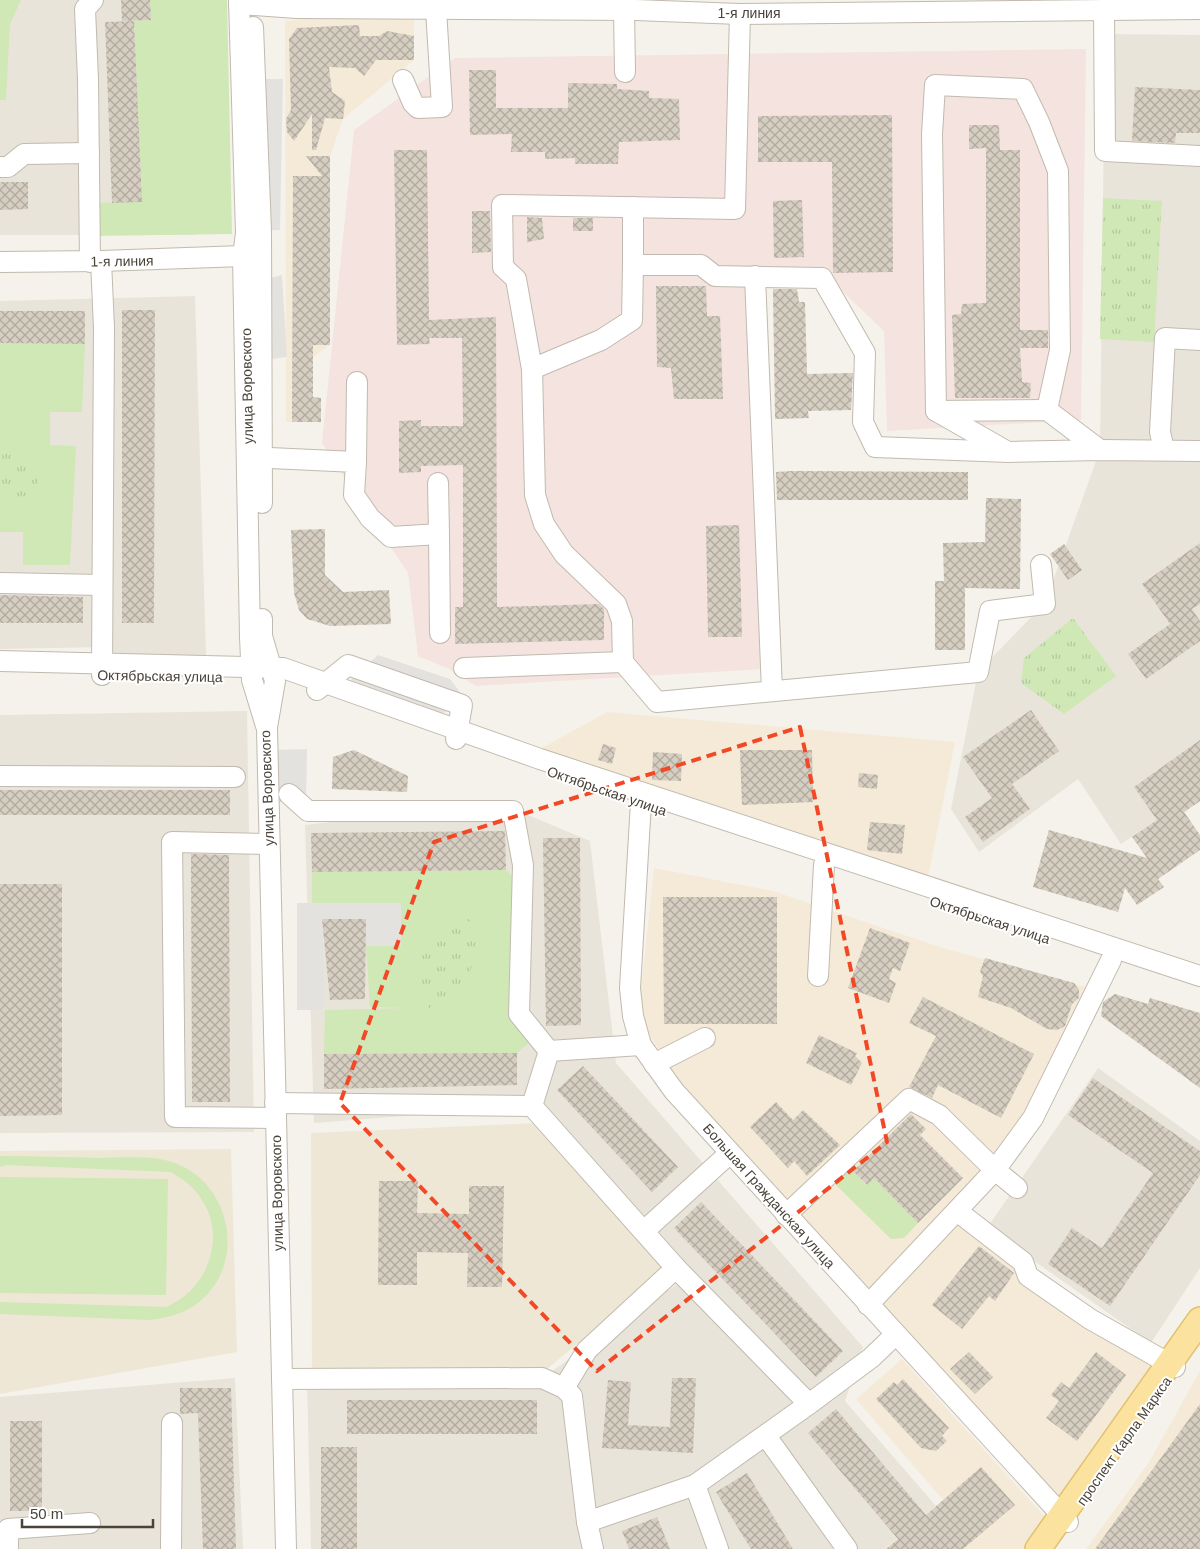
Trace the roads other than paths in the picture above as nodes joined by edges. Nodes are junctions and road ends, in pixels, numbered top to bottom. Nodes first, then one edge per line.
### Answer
1 (93, 0) edge
2 (246, 2) edge
3 (1072, 5) edge
4 (631, 7) edge
5 (436, 8) junction
6 (1104, 9) junction
7 (1200, 10) edge
8 (740, 14) junction
9 (625, 72) dead end
10 (403, 80) dead end
11 (89, 153) junction
12 (1200, 156) edge
13 (0, 167) edge
14 (633, 207) junction
15 (244, 256) junction
16 (0, 262) edge
17 (96, 262) junction
18 (634, 265) junction
19 (755, 276) junction
20 (1200, 340) edge
21 (532, 369) junction
22 (356, 382) dead end
23 (1046, 410) junction
24 (936, 411) junction
25 (1100, 450) junction
26 (1164, 450) junction
27 (1200, 451) edge
28 (1009, 452) junction
29 (255, 457) junction
30 (356, 462) junction
31 (438, 483) dead end
32 (439, 534) junction
33 (1041, 565) dead end
34 (0, 584) edge
35 (102, 584) junction
36 (440, 633) dead end
37 (0, 661) edge
38 (623, 662) junction
39 (464, 668) dead end
40 (102, 669) junction
41 (0, 674) edge
42 (263, 674) junction
43 (320, 687) junction
44 (772, 691) junction
45 (457, 735) junction
46 (0, 776) edge
47 (235, 777) dead end
48 (289, 794) dead end
49 (641, 802) junction
50 (269, 844) junction
51 (824, 865) junction
52 (1111, 960) junction
53 (818, 976) dead end
54 (1200, 976) edge
55 (1200, 986) edge
56 (705, 1038) dead end
57 (641, 1045) junction
58 (549, 1051) junction
59 (654, 1064) junction
60 (532, 1106) junction
61 (275, 1111) junction
62 (730, 1153) junction
63 (995, 1170) junction
64 (1017, 1188) dead end
65 (957, 1211) junction
66 (786, 1215) junction
67 (644, 1231) junction
68 (676, 1268) junction
69 (868, 1305) junction
70 (1200, 1320) edge
71 (1200, 1331) edge
72 (895, 1335) junction
73 (1172, 1365) junction
74 (282, 1379) junction
75 (564, 1388) junction
76 (809, 1404) junction
77 (172, 1423) dead end
78 (766, 1436) junction
79 (695, 1485) junction
80 (1065, 1519) junction
81 (587, 1522) junction
82 (90, 1523) dead end
83 (8, 1549) edge
84 (171, 1549) edge
85 (286, 1549) edge
86 (593, 1549) edge
87 (718, 1549) edge
88 (847, 1549) edge
89 (1038, 1549) edge
90 (1046, 1549) edge

1 - 11 street
2 - 5 street, 1-я линия
2 - 15 street, улица Воровского
2 - 29 street
3 - 6 street, 1-я линия
3 - 8 street, 1-я линия
4 - 5 street, 1-я линия
4 - 8 street, 1-я линия
4 - 9 street
5 - 10 street
6 - 7 street, 1-я линия
6 - 12 street
8 - 14 street
11 - 13 street
11 - 17 street
14 - 18 street
14 - 21 street
15 - 17 street, 1-я линия
15 - 29 street, улица Воровского
16 - 17 street, 1-я линия
17 - 35 street
18 - 19 street
18 - 21 street
19 - 28 street
19 - 44 street
20 - 26 street
21 - 38 street
22 - 30 street
23 - 24 street
23 - 24 street
23 - 25 street
24 - 28 street
25 - 26 street
25 - 28 street
26 - 27 street
29 - 30 street
29 - 42 street, улица Воровского
30 - 32 street
31 - 32 street
32 - 36 street
33 - 44 street
34 - 35 street
35 - 40 street
37 - 40 street
38 - 39 street
38 - 44 street
40 - 41 street, Октябрьская улица
40 - 42 street, Октябрьская улица
42 - 43 street, Октябрьская улица
42 - 50 street, улица Воровского
43 - 45 street, Октябрьская улица
43 - 45 street
45 - 49 street, Октябрьская улица
45 - 54 street
46 - 47 street
48 - 58 street
49 - 51 street, Октябрьская улица
49 - 57 street, Большая Гражданская улица
50 - 61 street, улица Воровского
50 - 61 street
51 - 52 street, Октябрьская улица
51 - 53 street
52 - 55 street, Октябрьская улица
52 - 63 street
56 - 59 street
57 - 58 street
57 - 59 street, Большая Гражданская улица
58 - 60 street
59 - 62 street, Большая Гражданская улица
60 - 61 street
60 - 67 street
61 - 74 street, улица Воровского
62 - 66 street, Большая Гражданская улица
62 - 67 street
63 - 64 street
63 - 65 street
63 - 66 street
65 - 69 street
65 - 73 street
66 - 69 street, Большая Гражданская улица
67 - 68 street
68 - 75 street
68 - 76 street
69 - 72 street, Большая Гражданская улица
70 - 73 main road
71 - 73 main road, проспект Карла Маркса
72 - 76 street
72 - 80 street, Большая Гражданская улица
73 - 80 main road, проспект Карла Маркса
74 - 75 street
74 - 85 street, улица Воровского
75 - 81 street
76 - 78 street
77 - 84 street
78 - 79 street
78 - 88 street
79 - 81 street
79 - 87 street
80 - 89 main road
80 - 90 main road, проспект Карла Маркса
81 - 86 street
82 - 83 street

